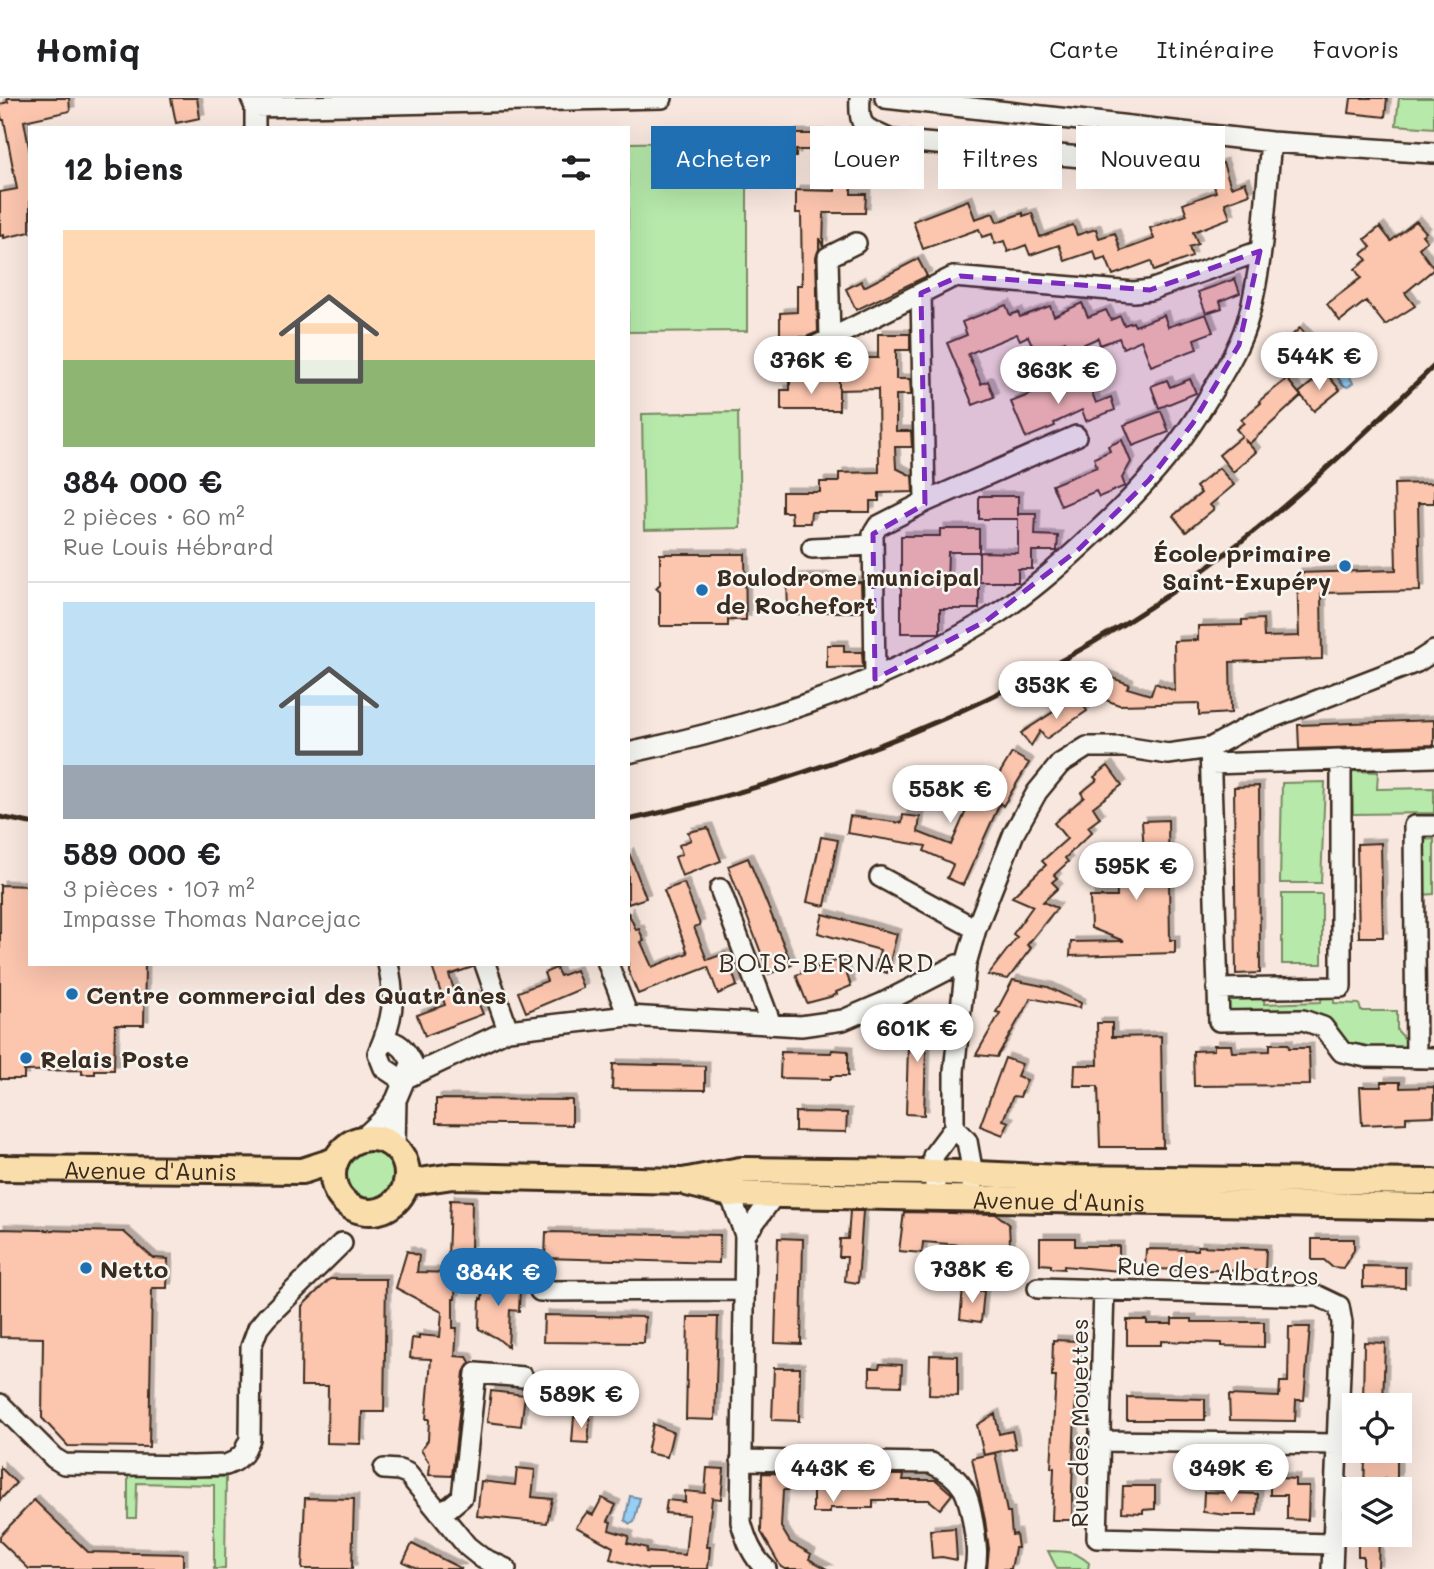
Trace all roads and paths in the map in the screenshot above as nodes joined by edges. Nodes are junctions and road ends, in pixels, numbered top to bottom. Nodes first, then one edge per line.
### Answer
1 (662, 98) edge
2 (860, 98) edge
3 (885, 98) edge
4 (253, 103) edge
5 (255, 126) edge
6 (1124, 126) edge
7 (1225, 137) edge
8 (1271, 142) junction
9 (1434, 153) edge
10 (1076, 157) edge
11 (856, 243) dead end
12 (1261, 251) junction
13 (921, 293) junction
14 (830, 339) junction
15 (800, 354) dead end
16 (1076, 436) dead end
17 (925, 502) junction
18 (872, 545) junction
19 (812, 548) dead end
20 (1434, 651) edge
21 (875, 679) junction
22 (630, 752) edge
23 (1211, 756) junction
24 (1434, 757) edge
25 (1341, 760) junction
26 (1434, 826) edge
27 (880, 877) dead end
28 (720, 888) dead end
29 (976, 929) junction
30 (966, 964) junction
31 (388, 966) edge
32 (486, 966) edge
33 (609, 966) edge
34 (1217, 989) junction
35 (628, 1016) junction
36 (771, 1024) junction
37 (508, 1030) junction
38 (1425, 1058) edge
39 (402, 1080) junction
40 (396, 1100) junction
41 (954, 1128) junction
42 (363, 1138) junction
43 (336, 1160) junction
44 (401, 1163) junction
45 (0, 1168) edge
46 (740, 1170) junction
47 (302, 1171) junction
48 (934, 1172) junction
49 (973, 1174) junction
50 (683, 1181) junction
51 (1434, 1182) edge
52 (335, 1187) junction
53 (776, 1193) junction
54 (730, 1194) junction
55 (935, 1197) junction
56 (972, 1199) junction
57 (1434, 1207) edge
58 (745, 1235) junction
59 (342, 1242) dead end
60 (1038, 1288) dead end
61 (1104, 1289) junction
62 (744, 1290) junction
63 (540, 1291) dead end
64 (523, 1377) dead end
65 (0, 1404) edge
66 (1100, 1441) junction
67 (1336, 1444) junction
68 (741, 1460) junction
69 (384, 1469) dead end
70 (439, 1511) junction
71 (1332, 1544) junction
72 (759, 1567) edge
73 (506, 1569) edge
74 (975, 1569) edge
75 (1332, 1569) edge

1 - 4 street
2 - 10 street
3 - 6 street
4 - 5 street
7 - 8 street
8 - 9 street
8 - 12 street
11 - 14 street
12 - 13 street
12 - 21 street
13 - 14 street
13 - 17 street
14 - 15 street
16 - 17 street
17 - 18 street
18 - 19 street
18 - 21 street
20 - 23 street
21 - 22 street
23 - 25 street
23 - 29 street
23 - 34 street
24 - 25 street
25 - 34 street
26 - 38 street
27 - 29 street
28 - 36 street
29 - 30 street
30 - 36 street
30 - 41 street
31 - 39 street
32 - 37 street
33 - 35 street
34 - 38 street
35 - 36 street
35 - 37 street
37 - 39 street
39 - 40 street
40 - 42 street
40 - 44 street
41 - 48 street
41 - 49 street
42 - 43 main road
42 - 44 main road
43 - 47 main road, Avenue d'Aunis
43 - 52 main road
44 - 50 main road, Avenue d'Aunis
44 - 52 main road
45 - 47 main road, Avenue d'Aunis
46 - 48 main road, Avenue d'Aunis
46 - 50 main road, Avenue d'Aunis
46 - 54 street
47 - 52 main road, Avenue d'Aunis
48 - 49 main road, Avenue d'Aunis
48 - 55 street
49 - 51 main road, Avenue d'Aunis
49 - 56 street
50 - 54 main road, Avenue d'Aunis
53 - 54 main road, Avenue d'Aunis
53 - 55 main road, Avenue d'Aunis
53 - 58 street
54 - 58 street
55 - 56 main road, Avenue d'Aunis
56 - 57 main road, Avenue d'Aunis
58 - 62 street
59 - 65 street
60 - 61 street, Rue des Albatros
61 - 66 street, Rue des Mouettes
61 - 67 street, Rue des Albatros
62 - 63 street
62 - 68 street
64 - 70 street
66 - 67 street
66 - 71 street, Rue des Mouettes
67 - 71 street, Rue des Albatros
68 - 72 street
68 - 74 street
69 - 70 street
70 - 73 street
71 - 75 street, Rue des Albatros

